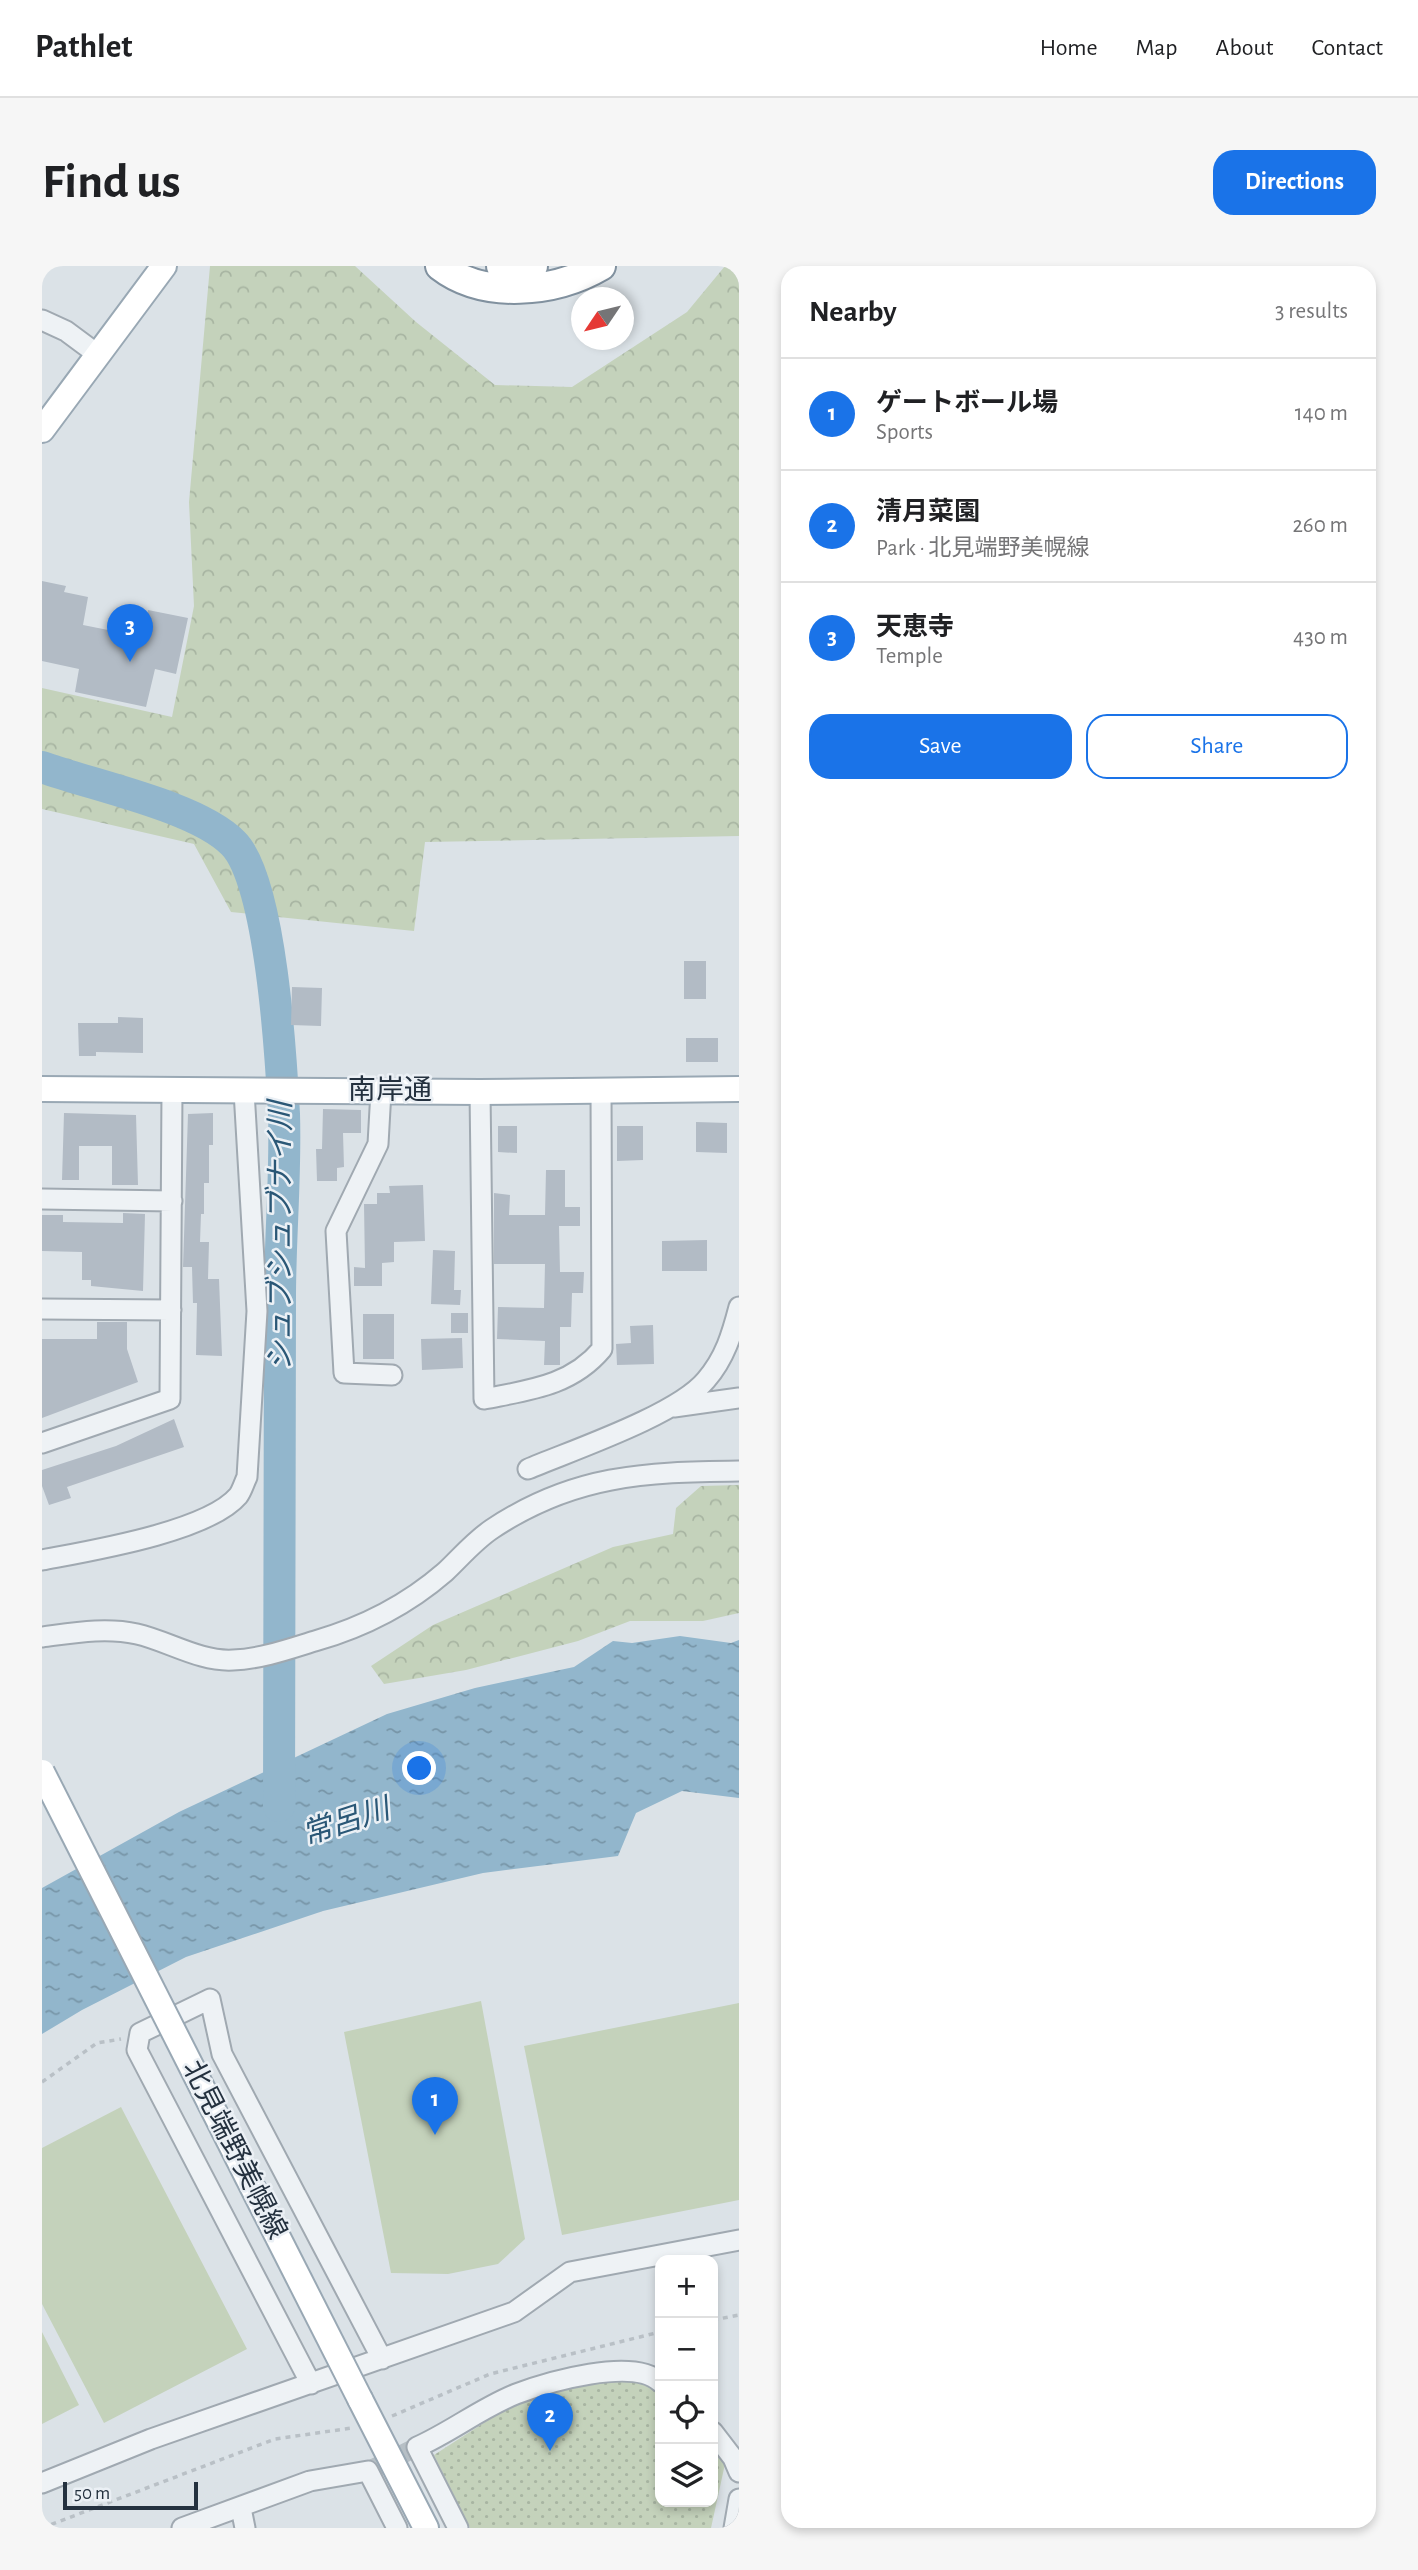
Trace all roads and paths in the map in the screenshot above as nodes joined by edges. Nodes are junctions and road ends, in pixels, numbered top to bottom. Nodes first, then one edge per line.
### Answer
1 (164, 266) edge
2 (440, 266) edge
3 (501, 266) edge
4 (533, 266) edge
5 (601, 266) edge
6 (42, 320) edge
7 (97, 354) junction
8 (42, 430) edge
9 (42, 1089) edge
10 (601, 1089) junction
11 (739, 1089) edge
12 (172, 1090) junction
13 (252, 1091) junction
14 (381, 1091) junction
15 (480, 1092) junction
16 (42, 1199) edge
17 (172, 1201) junction
18 (739, 1307) edge
19 (42, 1309) edge
20 (171, 1310) junction
21 (392, 1375) dead end
22 (739, 1398) edge
23 (673, 1407) junction
24 (42, 1443) edge
25 (528, 1469) dead end
26 (739, 1471) edge
27 (42, 1560) edge
28 (42, 1637) edge
29 (42, 1772) edge
30 (136, 2050) junction
31 (42, 2082) edge
32 (739, 2241) edge
33 (739, 2315) edge
34 (718, 2319) edge
35 (382, 2359) junction
36 (658, 2381) edge
37 (311, 2384) junction
38 (718, 2438) edge
39 (739, 2472) edge
40 (42, 2483) edge
41 (739, 2499) edge
42 (241, 2508) junction
43 (182, 2528) edge
44 (245, 2528) edge
45 (397, 2528) edge
46 (426, 2528) edge
47 (458, 2528) edge
48 (734, 2528) edge

1 - 7 main road
2 - 5 highway
3 - 4 highway
6 - 7 street
7 - 8 main road
9 - 12 main road, 南岸通
10 - 11 main road, 南岸通
10 - 15 main road, 南岸通
10 - 15 street
12 - 13 main road, 南岸通
12 - 17 street
13 - 14 main road, 南岸通
13 - 27 street
14 - 15 main road, 南岸通
14 - 21 street
16 - 17 street
17 - 20 street
18 - 23 street
19 - 20 street
20 - 24 street
22 - 23 street
23 - 25 street
26 - 28 street
29 - 46 main road, 北見端野美幌線, bridge
30 - 31 path
30 - 35 street
30 - 37 street
32 - 35 street
33 - 34 path
35 - 37 street
36 - 47 street
37 - 40 street
38 - 39 street
41 - 48 street
42 - 43 street
42 - 44 street
42 - 45 street

